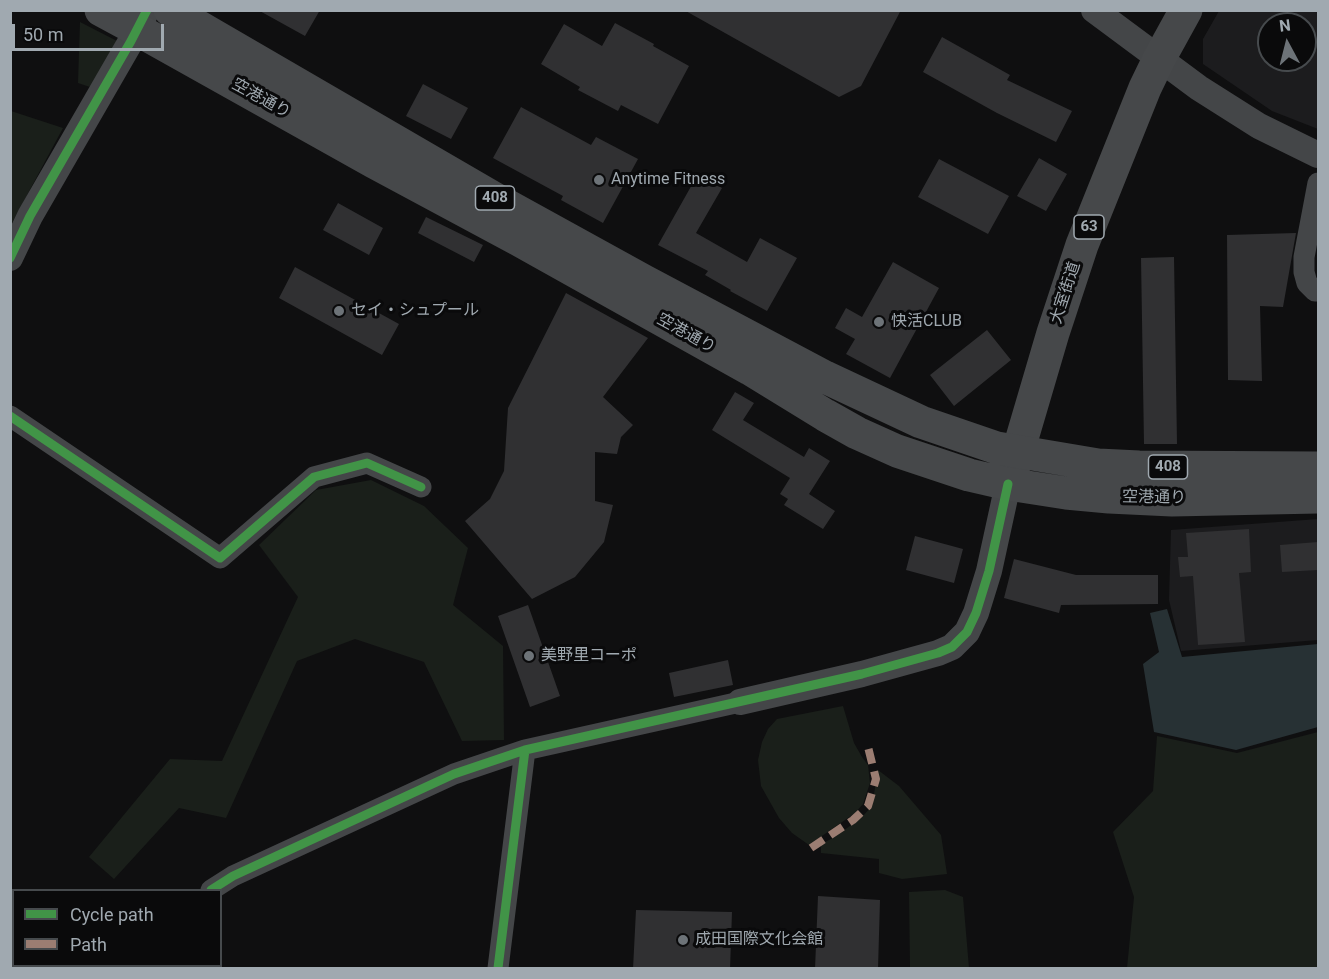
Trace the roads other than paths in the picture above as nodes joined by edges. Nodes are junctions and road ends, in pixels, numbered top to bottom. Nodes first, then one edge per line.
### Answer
1 (100, 10) edge
2 (170, 10) edge
3 (1094, 10) edge
4 (1186, 10) edge
5 (142, 20) edge
6 (1159, 59) junction
7 (1318, 155) edge
8 (1318, 183) edge
9 (10, 258) edge
10 (1318, 291) edge
11 (10, 416) edge
12 (1018, 452) junction
13 (1318, 468) edge
14 (1008, 484) junction
15 (421, 487) dead end
16 (1318, 497) edge
17 (740, 702) joint
18 (525, 750) junction
19 (214, 889) edge
20 (498, 969) edge

1 - 5 main road, 空港通り / 408
2 - 12 main road, 空港通り / 408
3 - 6 street
4 - 6 main road, 大室街道 / 63
5 - 9 street
5 - 14 main road, 空港通り / 408
6 - 7 street
6 - 12 main road, 大室街道 / 63
8 - 10 street
11 - 15 street
12 - 13 main road, 空港通り / 408
12 - 14 main road, 大室街道 / 63
14 - 16 main road, 空港通り / 408
14 - 17 street
17 - 18 street
18 - 19 street
18 - 20 street

